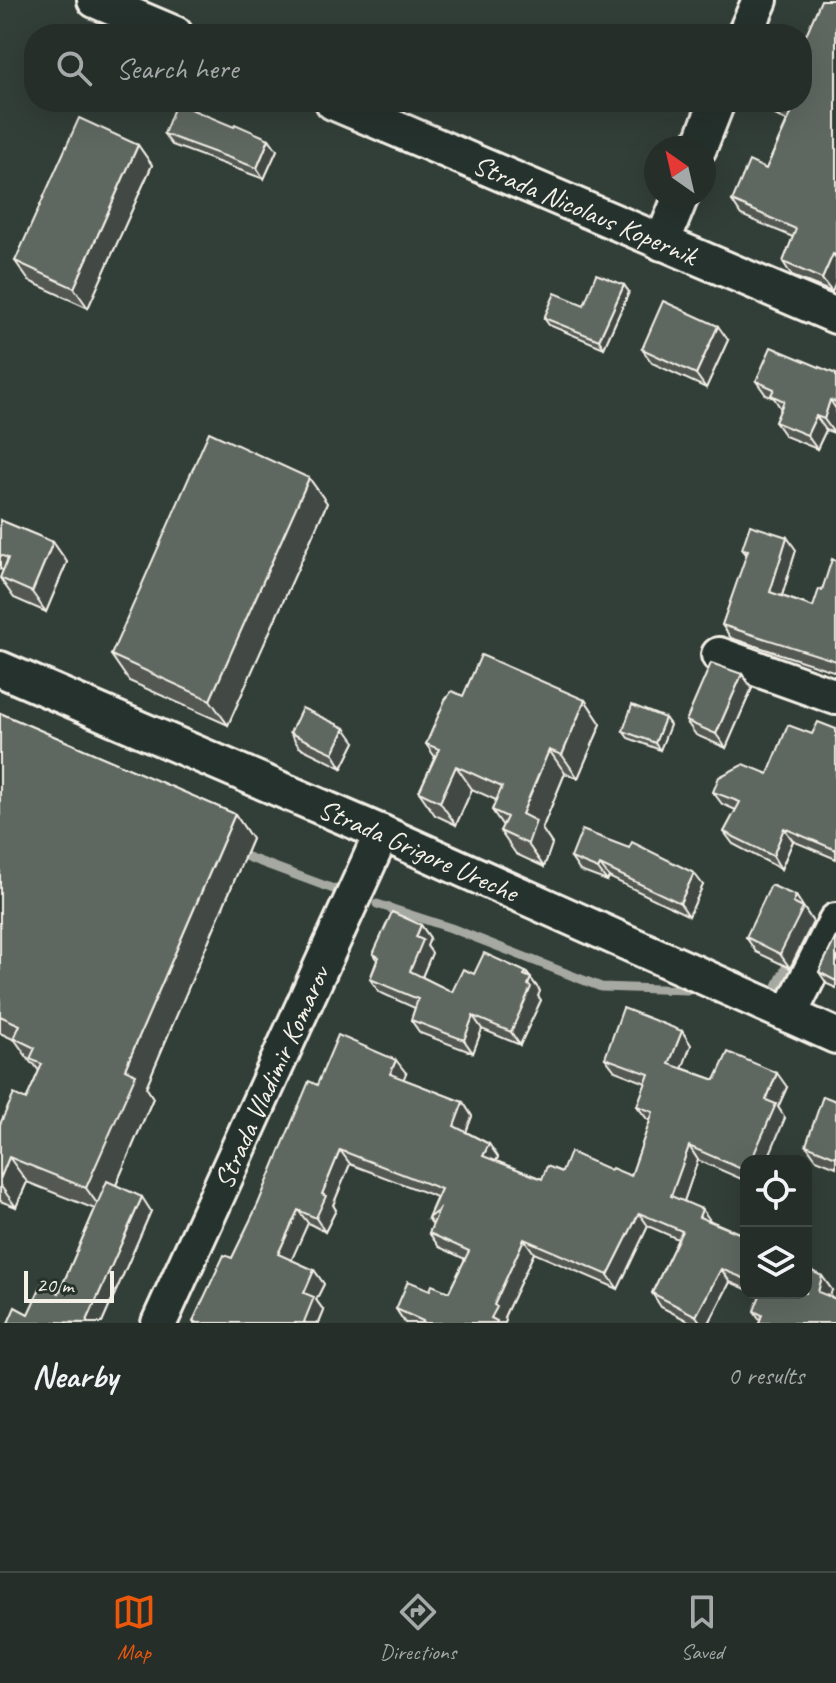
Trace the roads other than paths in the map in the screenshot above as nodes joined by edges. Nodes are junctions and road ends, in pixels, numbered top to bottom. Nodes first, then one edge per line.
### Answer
1 (95, 0) edge
2 (760, 0) edge
3 (151, 24) edge
4 (749, 24) edge
5 (356, 112) edge
6 (713, 112) edge
7 (704, 136) edge
8 (676, 208) edge
9 (662, 243) junction
10 (836, 316) edge
11 (719, 655) dead end
12 (0, 669) edge
13 (836, 697) edge
14 (382, 833) junction
15 (836, 921) edge
16 (789, 1015) junction
17 (836, 1036) edge
18 (159, 1323) edge

1 - 3 street
2 - 4 street
5 - 9 street, Strada Nicolaus Kopernik
6 - 7 street
8 - 9 street
9 - 10 street, Strada Nicolaus Kopernik
11 - 13 street
12 - 14 street, Strada Grigore Ureche
14 - 16 street, Strada Grigore Ureche
14 - 18 street, Strada Vladimir Komarov
15 - 16 street
16 - 17 street, Strada Grigore Ureche

